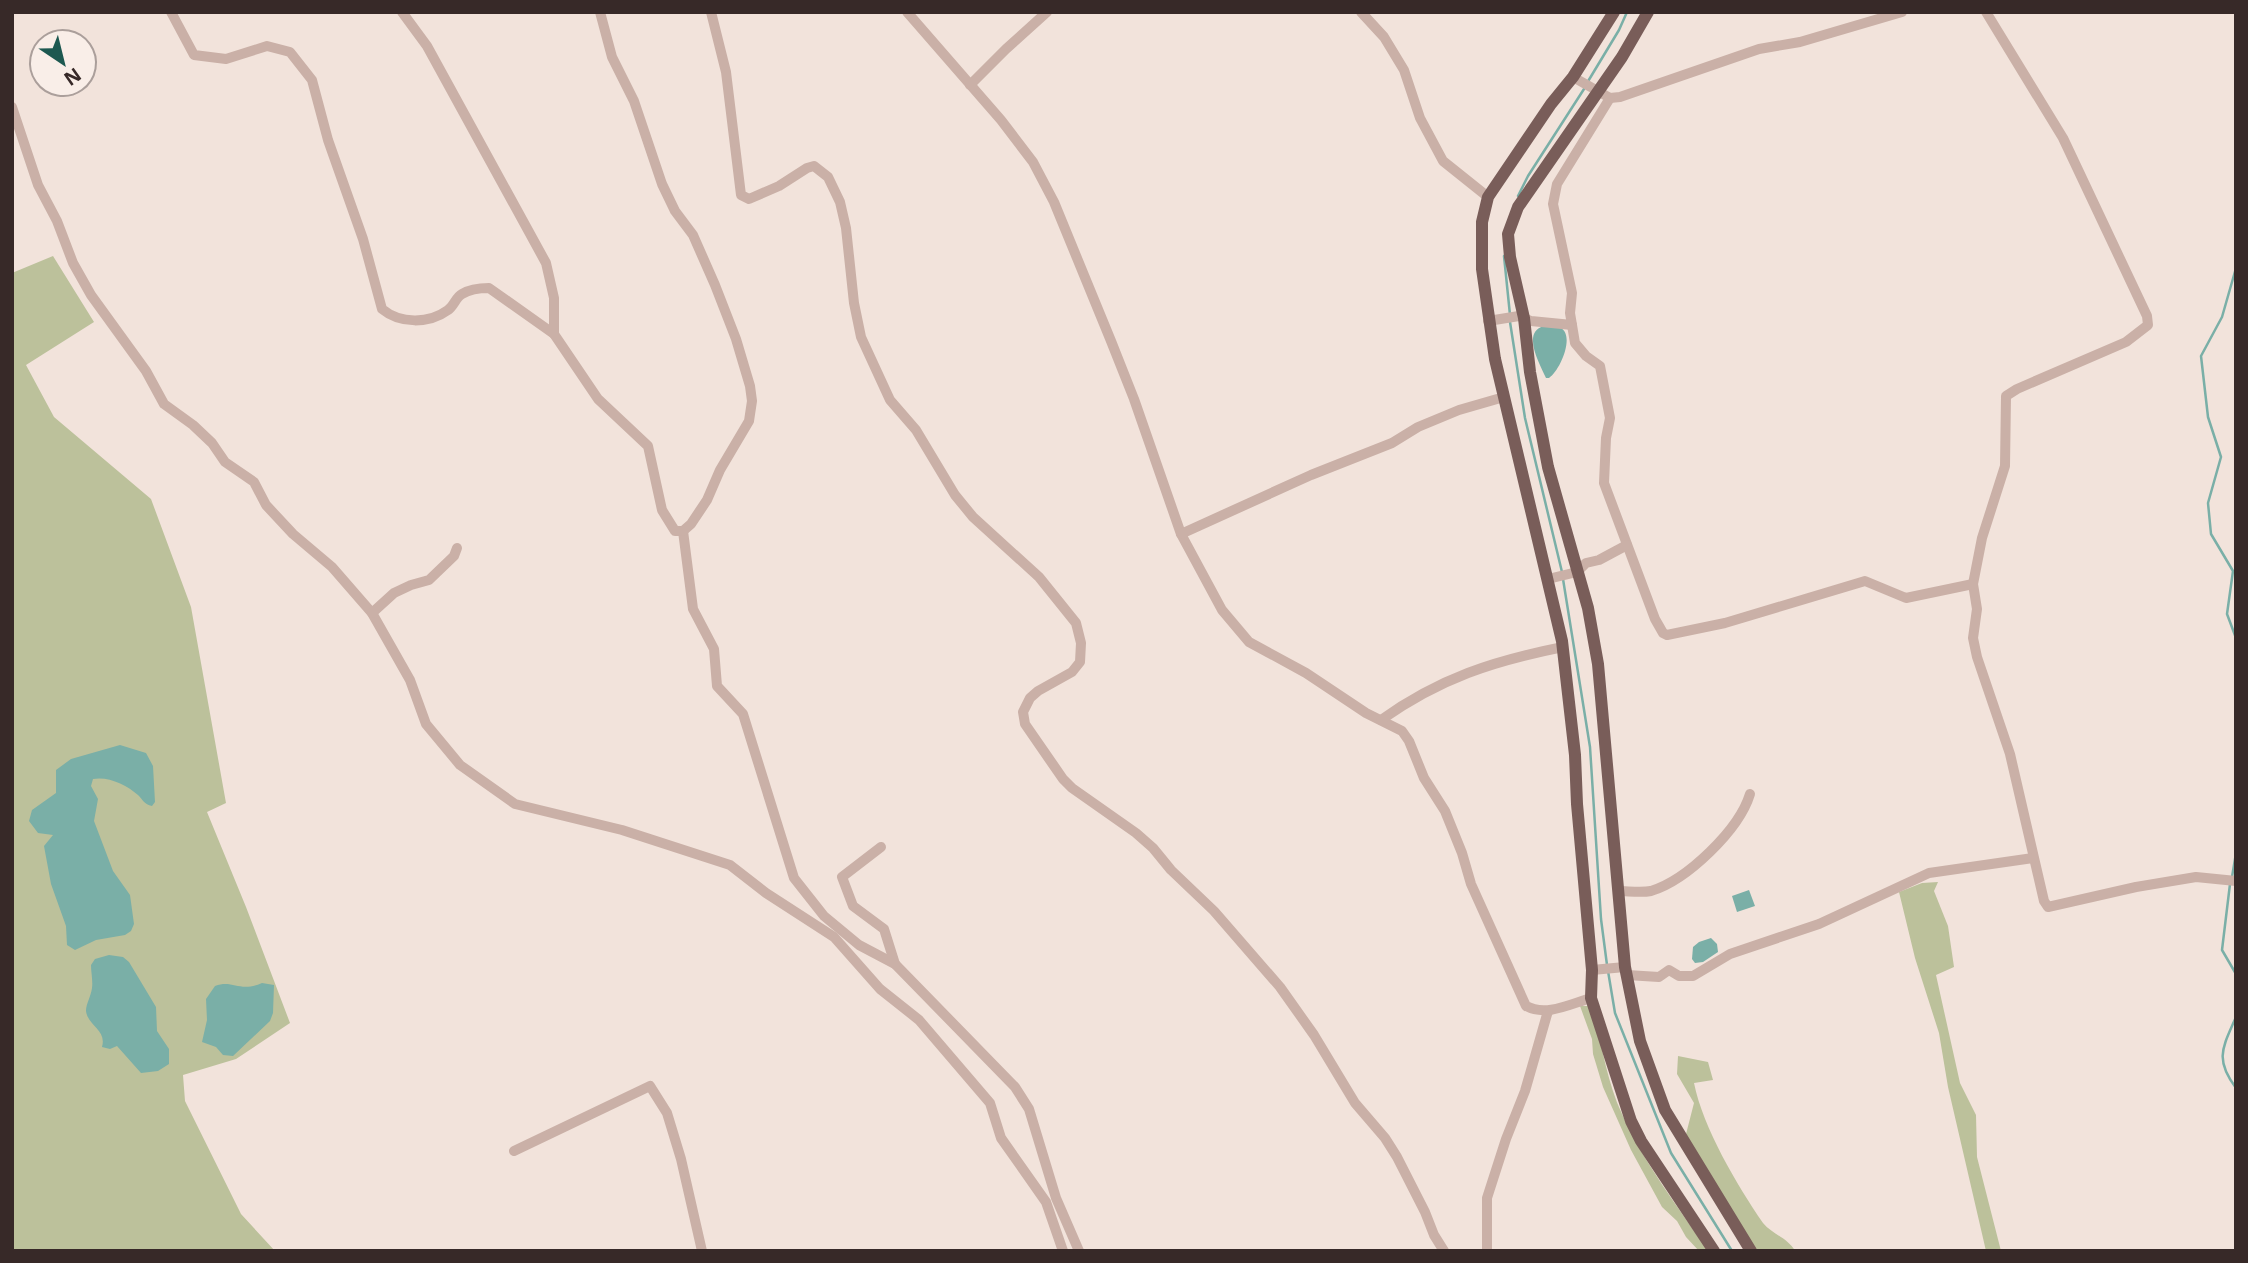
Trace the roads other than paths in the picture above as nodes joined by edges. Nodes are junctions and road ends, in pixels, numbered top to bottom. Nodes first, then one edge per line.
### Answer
1 (172, 12) edge
2 (402, 12) edge
3 (600, 12) edge
4 (710, 12) edge
5 (907, 12) edge
6 (1047, 12) edge
7 (1361, 12) edge
8 (1614, 12) edge
9 (1648, 12) edge
10 (1902, 12) edge
11 (1986, 12) edge
12 (1577, 79) junction
13 (970, 85) junction
14 (1594, 89) junction
15 (1609, 98) junction
16 (12, 107) edge
17 (1488, 197) junction
18 (1522, 317) junction
19 (1494, 321) junction
20 (1572, 325) junction
21 (554, 334) junction
22 (1504, 397) junction
23 (683, 531) junction
24 (1181, 534) junction
25 (1628, 545) junction
26 (457, 548) dead end
27 (1577, 572) junction
28 (1548, 579) junction
29 (1973, 584) junction
30 (372, 613) junction
31 (1563, 647) junction
32 (1381, 720) junction
33 (1750, 794) dead end
34 (881, 847) dead end
35 (2033, 858) junction
36 (2236, 881) edge
37 (1618, 891) junction
38 (895, 964) junction
39 (1592, 970) junction
40 (1626, 971) junction
41 (1591, 998) junction
42 (1548, 1011) junction
43 (514, 1151) dead end
44 (702, 1251) edge
45 (1063, 1251) edge
46 (1079, 1251) edge
47 (1444, 1251) edge
48 (1487, 1251) edge
49 (1714, 1251) edge
50 (1751, 1251) edge

1 - 21 street
2 - 21 street
3 - 23 street
4 - 47 street
5 - 13 street
6 - 13 street
7 - 17 street
8 - 12 main road
9 - 14 main road
10 - 15 street
11 - 29 street
12 - 14 street
12 - 17 main road
13 - 24 street
14 - 15 street
14 - 18 main road
15 - 20 street
16 - 30 street
17 - 19 main road
18 - 19 street
18 - 20 street
18 - 27 main road
19 - 22 main road
20 - 25 street
21 - 23 street
22 - 24 street
22 - 28 main road
23 - 38 street
24 - 32 street
25 - 27 street
25 - 29 street
26 - 30 street
27 - 28 street
27 - 37 main road
28 - 31 main road
29 - 35 street
30 - 45 street
31 - 32 street
31 - 39 main road
32 - 42 street
33 - 37 street
34 - 38 street
35 - 36 street
35 - 40 street
37 - 40 main road
38 - 46 street
39 - 40 street
39 - 41 main road
40 - 50 main road
41 - 42 street
41 - 49 main road
42 - 48 street
43 - 44 street

